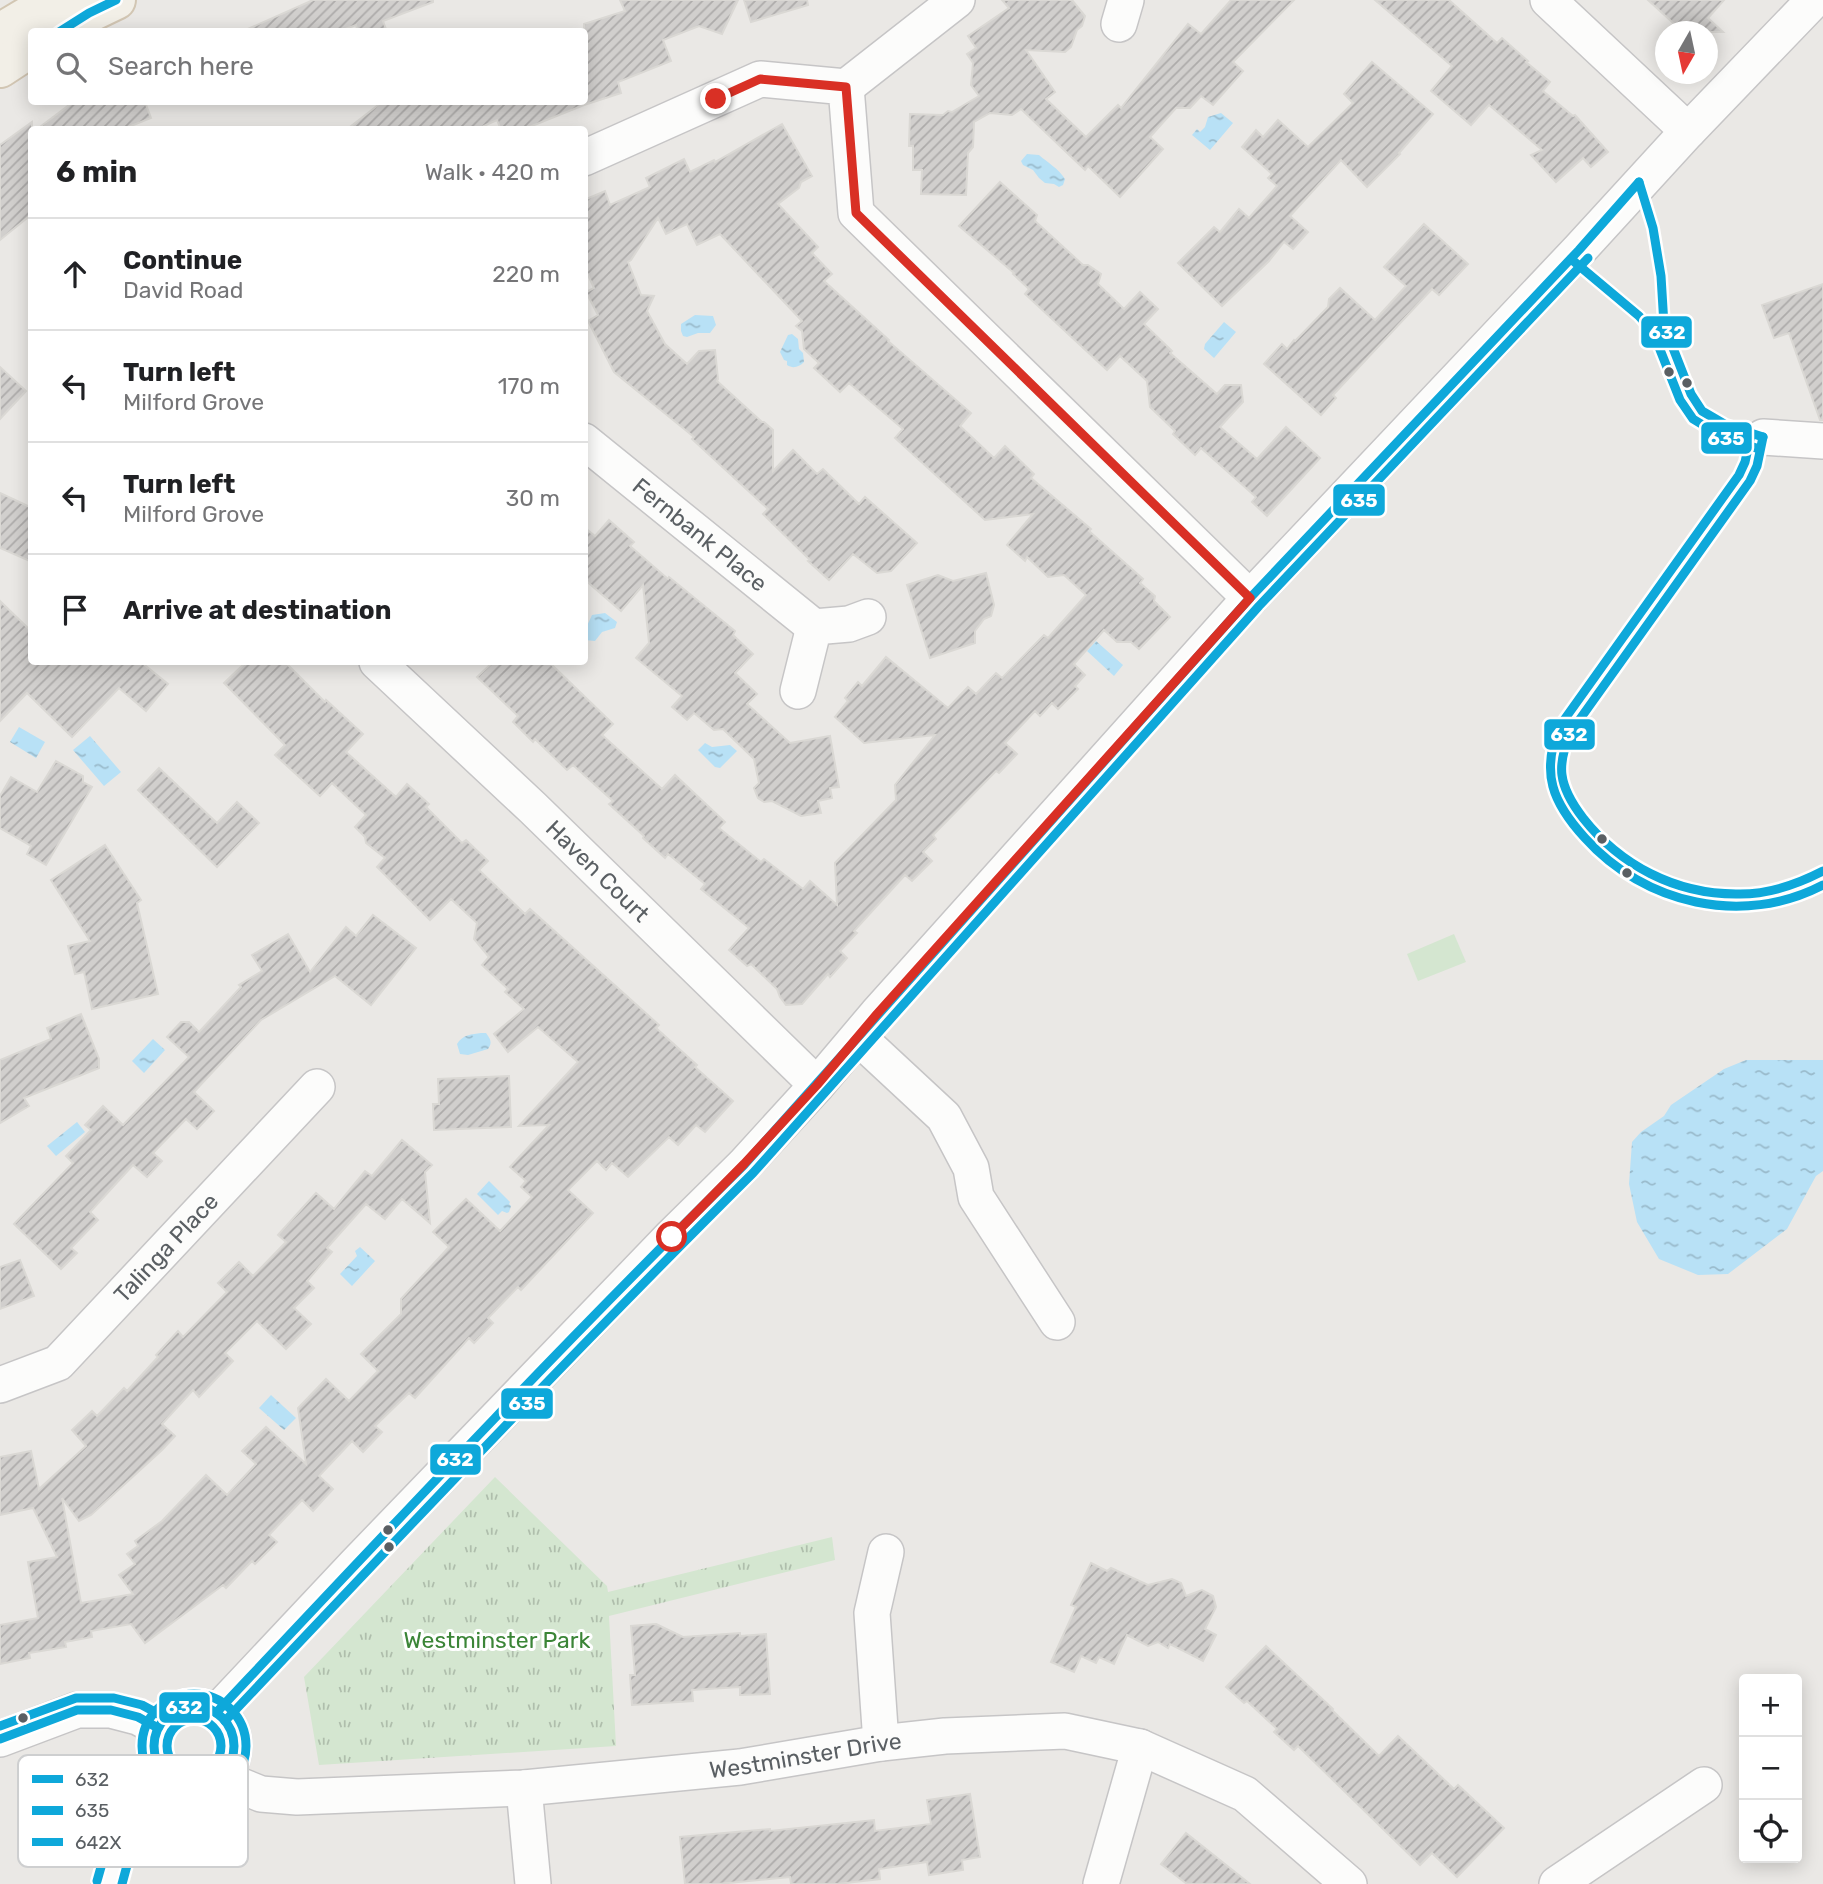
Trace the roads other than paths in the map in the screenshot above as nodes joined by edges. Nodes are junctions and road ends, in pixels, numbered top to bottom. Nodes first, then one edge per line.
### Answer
1 (55, 0) edge
2 (116, 0) edge
3 (957, 0) edge
4 (1548, 0) edge
5 (1814, 0) edge
6 (65, 28) edge
7 (0, 33) edge
8 (28, 50) edge
9 (0, 68) edge
10 (846, 87) junction
11 (1688, 131) junction
12 (588, 156) edge
13 (1763, 437) dead end
14 (1823, 441) edge
15 (588, 444) edge
16 (1250, 598) junction
17 (868, 617) dead end
18 (814, 627) junction
19 (380, 665) edge
20 (798, 691) dead end
21 (859, 1038) junction
22 (817, 1085) junction
23 (317, 1087) dead end
24 (1057, 1322) dead end
25 (0, 1385) edge
26 (886, 1552) dead end
27 (216, 1713) junction
28 (158, 1728) junction
29 (0, 1739) edge
30 (881, 1743) junction
31 (1140, 1747) junction
32 (155, 1755) edge
33 (232, 1755) edge
34 (1704, 1785) dead end
35 (524, 1788) junction
36 (248, 1789) edge
37 (114, 1867) edge
38 (109, 1884) edge
39 (533, 1884) edge
40 (1101, 1884) edge
41 (1349, 1884) edge
42 (1557, 1884) edge

1 - 7 main road
2 - 6 main road
3 - 10 street
4 - 11 street
5 - 11 street
8 - 9 main road
10 - 12 street
10 - 16 street
11 - 16 street
13 - 14 street
15 - 18 street, Fernbank Place
16 - 21 street
17 - 18 street
18 - 20 street
19 - 22 street, Haven Court
21 - 22 street
21 - 24 street
22 - 27 street
23 - 25 street, Talinga Place
26 - 30 street
27 - 28 street
27 - 33 street
28 - 29 street
28 - 32 street
30 - 31 street, Westminster Drive
30 - 35 street, Westminster Drive
31 - 40 street
31 - 41 street, Westminster Drive
34 - 42 street
35 - 36 street, Westminster Drive
35 - 39 street
37 - 38 street

